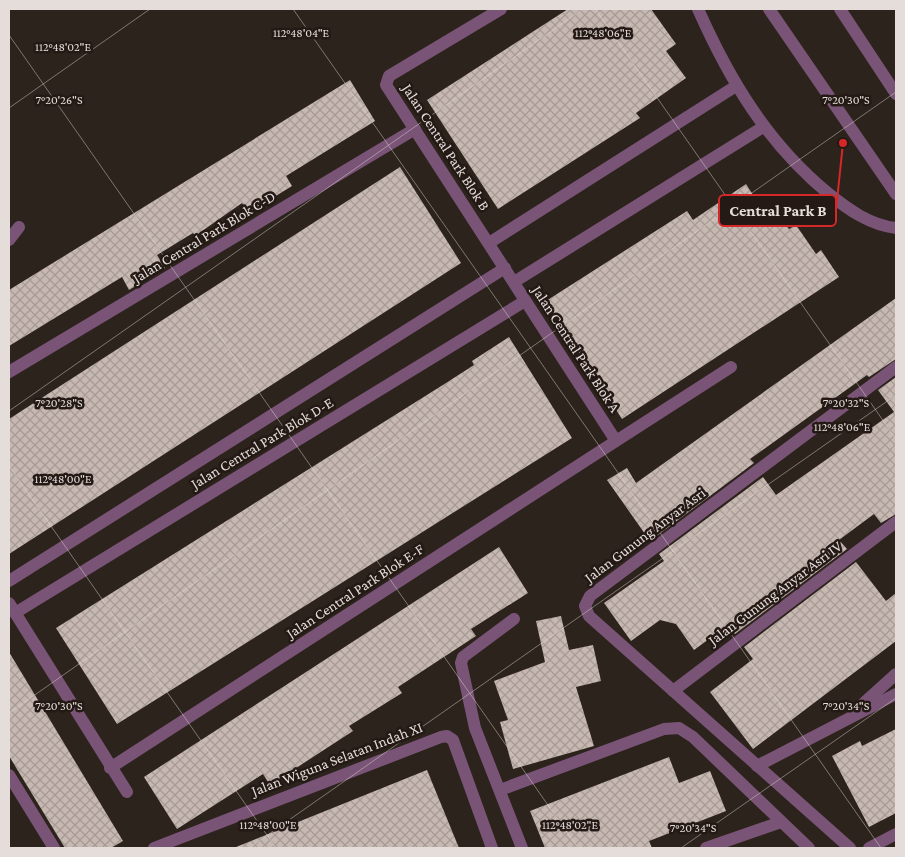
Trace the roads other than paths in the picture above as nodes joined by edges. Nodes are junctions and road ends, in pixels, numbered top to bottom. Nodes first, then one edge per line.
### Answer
1 (501, 9) edge
2 (698, 9) edge
3 (769, 9) edge
4 (840, 9) edge
5 (736, 86) junction
6 (896, 94) edge
7 (764, 127) junction
8 (415, 129) junction
9 (896, 194) edge
10 (19, 227) dead end
11 (896, 228) edge
12 (9, 240) edge
13 (489, 243) junction
14 (505, 268) junction
15 (514, 282) junction
16 (525, 301) junction
17 (731, 367) dead end
18 (896, 367) edge
19 (9, 372) edge
20 (616, 441) junction
21 (896, 522) edge
22 (9, 581) edge
23 (12, 608) edge
24 (514, 619) dead end
25 (896, 674) edge
26 (673, 691) junction
27 (896, 694) edge
28 (840, 724) junction
29 (757, 766) junction
30 (110, 768) junction
31 (9, 775) edge
32 (500, 790) junction
33 (127, 792) dead end
34 (780, 822) junction
35 (896, 834) edge
36 (54, 848) edge
37 (154, 848) edge
38 (492, 848) edge
39 (522, 848) edge
40 (706, 848) edge
41 (810, 848) edge
42 (850, 848) edge
43 (869, 848) edge

1 - 8 street, Jalan Central Park Blok B
2 - 5 street
3 - 9 street
4 - 6 street
5 - 7 street
5 - 13 street
7 - 11 street
7 - 15 street, Jalan Central Park Blok A
8 - 13 street, Jalan Central Park Blok B
8 - 19 street, Jalan Central Park Blok C-D
10 - 12 street
13 - 14 street, Jalan Central Park Blok B
14 - 15 street, Jalan Central Park Blok B
14 - 22 street, Jalan Central Park Blok D-E
15 - 16 street, Jalan Central Park Blok A
16 - 20 street, Jalan Central Park Blok A
16 - 23 street, Jalan Central Park Blok D-E
17 - 20 street
18 - 26 street, Jalan Gunung Anyar Asri
20 - 30 street, Jalan Central Park Blok E-F
21 - 26 street, Jalan Gunung Anyar Asri IV
23 - 30 street
24 - 32 street
25 - 28 street
26 - 29 street, Jalan Gunung Anyar Asri
27 - 28 street
28 - 29 street
29 - 42 street, Jalan Gunung Anyar Asri
30 - 33 street
31 - 36 street
32 - 34 street
32 - 39 street
34 - 40 street
34 - 41 street
35 - 43 street
37 - 38 street, Jalan Wiguna Selatan Indah XI

